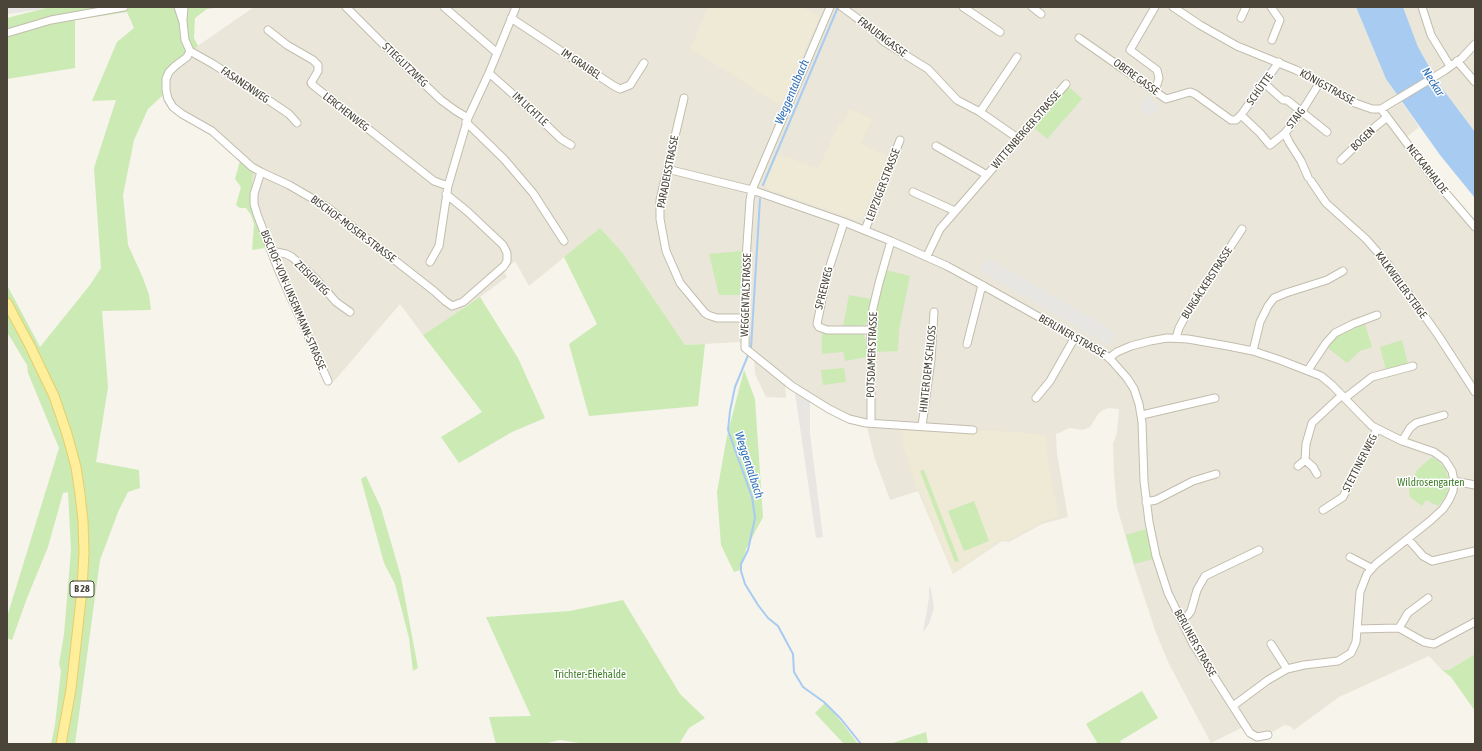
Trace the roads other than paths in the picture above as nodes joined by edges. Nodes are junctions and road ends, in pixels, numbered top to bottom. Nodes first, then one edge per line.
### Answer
1 (124, 7) edge
2 (178, 7) edge
3 (184, 7) edge
4 (346, 7) edge
5 (444, 7) edge
6 (516, 7) edge
7 (830, 7) edge
8 (963, 7) edge
9 (1032, 7) edge
10 (1155, 7) edge
11 (1173, 7) edge
12 (1188, 7) edge
13 (1246, 7) edge
14 (1422, 7) edge
15 (845, 8) edge
16 (1272, 9) edge
17 (1184, 13) junction
18 (1042, 14) dead end
19 (511, 18) junction
20 (1241, 18) dead end
21 (182, 22) junction
22 (268, 30) dead end
23 (1000, 32) dead end
24 (7, 33) edge
25 (1079, 38) dead end
26 (1272, 40) dead end
27 (1475, 44) edge
28 (190, 51) junction
29 (496, 52) junction
30 (1017, 57) dead end
31 (1278, 62) junction
32 (1457, 62) junction
33 (644, 63) dead end
34 (1450, 66) junction
35 (489, 73) junction
36 (1475, 81) edge
37 (1320, 82) junction
38 (1264, 83) junction
39 (1066, 84) dead end
40 (1154, 91) junction
41 (684, 98) dead end
42 (1381, 109) junction
43 (980, 112) junction
44 (1302, 112) junction
45 (1238, 118) junction
46 (1386, 118) junction
47 (467, 120) junction
48 (297, 123) dead end
49 (1285, 132) junction
50 (1327, 132) dead end
51 (1019, 139) junction
52 (900, 140) dead end
53 (571, 145) dead end
54 (936, 146) dead end
55 (1341, 160) dead end
56 (667, 169) junction
57 (261, 172) junction
58 (987, 175) junction
59 (448, 186) junction
60 (1315, 188) joint
61 (752, 190) junction
62 (913, 192) dead end
63 (446, 194) junction
64 (955, 211) junction
65 (844, 222) junction
66 (1475, 227) edge
67 (1242, 229) dead end
68 (865, 230) junction
69 (564, 241) dead end
70 (892, 241) junction
71 (271, 251) junction
72 (927, 256) junction
73 (430, 262) dead end
74 (1343, 271) dead end
75 (982, 284) junction
76 (7, 303) edge
77 (350, 312) dead end
78 (934, 312) dead end
79 (1377, 315) dead end
80 (745, 318) junction
81 (871, 330) junction
82 (1075, 337) junction
83 (1176, 338) junction
84 (967, 344) dead end
85 (1253, 351) junction
86 (1109, 358) junction
87 (1413, 366) dead end
88 (1308, 370) junction
89 (328, 381) dead end
90 (1475, 392) edge
91 (1344, 397) junction
92 (1036, 398) dead end
93 (1215, 398) dead end
94 (1142, 415) junction
95 (1444, 415) dead end
96 (870, 423) junction
97 (922, 426) junction
98 (1377, 429) junction
99 (974, 430) dead end
100 (1402, 440) junction
101 (1306, 460) junction
102 (1298, 466) dead end
103 (1216, 474) dead end
104 (1318, 474) dead end
105 (1454, 481) junction
106 (1475, 485) edge
107 (1146, 502) junction
108 (1323, 510) dead end
109 (1408, 539) junction
110 (1259, 550) dead end
111 (1475, 551) edge
112 (1350, 557) dead end
113 (1371, 568) junction
114 (1428, 598) dead end
115 (1181, 620) junction
116 (1475, 622) edge
117 (1399, 628) junction
118 (1357, 629) junction
119 (1271, 644) dead end
120 (1287, 669) junction
121 (1233, 706) junction
122 (1268, 736) dead end
123 (61, 744) edge

1 - 24 street
2 - 21 street
3 - 21 street
4 - 47 street, STIEGLITZWEG
5 - 29 street
6 - 19 street
7 - 61 street, WEGGENTALSTRASSE
8 - 23 street
9 - 18 street
10 - 40 street
11 - 17 street, KÖNIGSTRASSE
12 - 17 street
13 - 20 street
14 - 34 street
15 - 43 street, FRAUENGASSE
16 - 26 street
17 - 31 street, KÖNIGSTRASSE
19 - 29 street
19 - 33 street, IM GRAIBEL
21 - 28 street
22 - 59 street, LERCHENWEG
25 - 40 street, OBERE GASSE
27 - 32 street
28 - 48 street, FASANENWEG
28 - 57 street, BISCHOF-MOSER-STRASSE
29 - 35 street
30 - 43 street
31 - 37 street, KÖNIGSTRASSE
31 - 38 street, SCHÜTTE
32 - 34 street
32 - 36 street
34 - 42 street
35 - 47 street
35 - 53 street, IM LICHTLE
37 - 42 street, KÖNIGSTRASSE
37 - 44 street, STAIG
38 - 44 street
38 - 45 street, SCHÜTTE
39 - 51 street, WITTENBERGER STRASSE
40 - 45 street, OBERE GASSE
41 - 56 street, PARADEISSTRASSE
42 - 46 street, NECKARHALDE
43 - 51 street, FRAUENGASSE
44 - 49 street, STAIG
44 - 50 street
45 - 49 street, SCHÜTTE
46 - 55 street, BOGEN
46 - 66 street, NECKARHALDE
47 - 59 street
47 - 69 street, STIEGLITZWEG
49 - 60 street, STAIG
51 - 58 street, WITTENBERGER STRASSE
52 - 68 street, LEIPZIGER STRASSE
54 - 58 street, WITTENBERGER STRASSE
56 - 61 street, BERLINER STRASSE
56 - 80 street, PARADEISSTRASSE
57 - 63 street, BISCHOF-MOSER-STRASSE
57 - 71 street, BISCHOF-VON-LINSENMANN-STRASSE
58 - 64 street, WITTENBERGER STRASSE
59 - 63 street
60 - 90 street, KALKWEILER STEIGE
61 - 65 street, BERLINER STRASSE
61 - 80 street, WEGGENTALSTRASSE
62 - 64 street
63 - 73 street
64 - 72 street, WITTENBERGER STRASSE
65 - 68 street, BERLINER STRASSE
65 - 81 street, SPREEWEG
67 - 83 street, BURGÄCKERSTRASSE
68 - 70 street, BERLINER STRASSE
70 - 72 street, BERLINER STRASSE
70 - 81 street, POTSDAMER STRASSE
71 - 77 street, ZEISIGWEG
71 - 89 street, BISCHOF-VON-LINSENMANN-STRASSE
72 - 75 street, BERLINER STRASSE
74 - 85 street
75 - 82 street, BERLINER STRASSE
75 - 84 street
76 - 123 main road, B 28
78 - 97 street, HINTER DEM SCHLOSS
79 - 88 street
80 - 96 street, WEGGENTALSTRASSE
81 - 96 street, POTSDAMER STRASSE
82 - 86 street, BERLINER STRASSE
82 - 92 street
83 - 85 street
83 - 86 street
85 - 88 street
86 - 94 street, BERLINER STRASSE
87 - 91 street
88 - 91 street
91 - 98 street
91 - 101 street
93 - 94 street
94 - 107 street, BERLINER STRASSE
95 - 100 street
96 - 97 street, WEGGENTALSTRASSE
97 - 99 street, WEGGENTALSTRASSE
98 - 100 street
98 - 108 street, STETTINER WEG
100 - 105 street
101 - 102 street
101 - 104 street
103 - 107 street
105 - 106 street
105 - 109 street
107 - 115 street, BERLINER STRASSE
109 - 111 street
109 - 113 street
110 - 115 street
112 - 113 street
113 - 118 street
114 - 117 street
115 - 121 street, BERLINER STRASSE
116 - 117 street
117 - 118 street
118 - 120 street
119 - 120 street
120 - 121 street
121 - 122 street, BERLINER STRASSE

